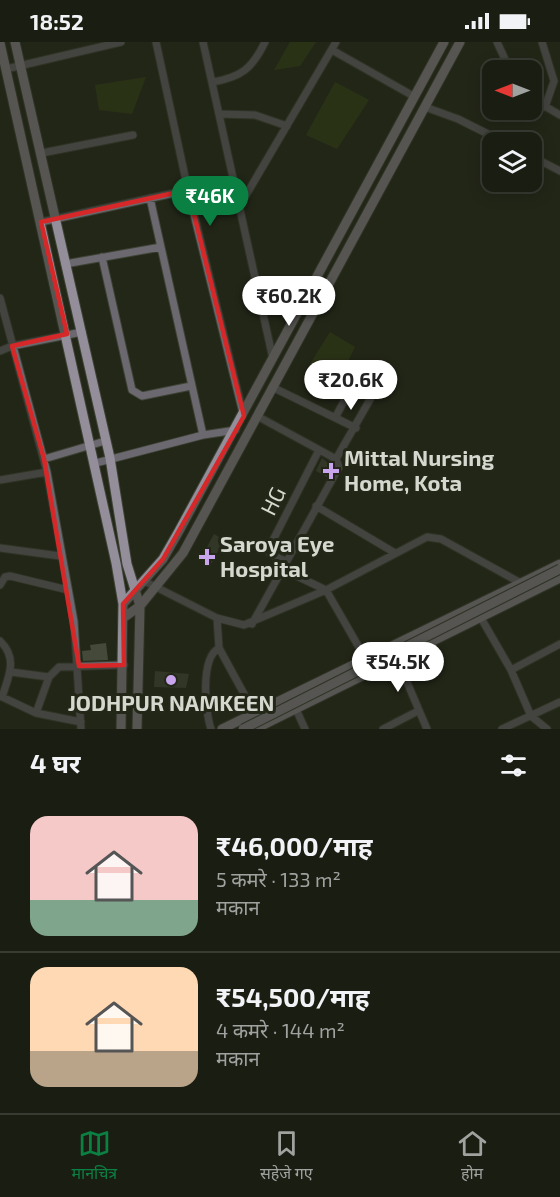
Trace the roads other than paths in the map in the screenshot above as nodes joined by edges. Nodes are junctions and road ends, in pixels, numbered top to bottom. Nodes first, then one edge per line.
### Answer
1 (15, 42) edge
2 (121, 42) edge
3 (156, 42) edge
4 (203, 42) edge
5 (336, 42) edge
6 (444, 42) edge
7 (460, 42) edge
8 (497, 42) edge
9 (542, 42) edge
10 (0, 43) edge
11 (263, 44) edge
12 (333, 50) junction
13 (505, 60) edge
14 (20, 65) junction
15 (6, 69) junction
16 (213, 82) junction
17 (415, 97) junction
18 (542, 105) edge
19 (425, 107) junction
20 (545, 107) junction
21 (219, 114) junction
22 (560, 115) edge
23 (287, 126) junction
24 (484, 132) edge
25 (134, 135) dead end
26 (42, 153) junction
27 (542, 162) edge
28 (560, 171) edge
29 (188, 190) junction
30 (150, 198) junction
31 (239, 207) junction
32 (56, 219) junction
33 (41, 222) junction
34 (161, 247) junction
35 (102, 257) junction
36 (65, 264) junction
37 (0, 298) edge
38 (82, 332) junction
39 (67, 334) junction
40 (12, 346) junction
41 (0, 351) edge
42 (273, 360) junction
43 (363, 367) dead end
44 (384, 375) dead end
45 (191, 386) junction
46 (272, 387) junction
47 (244, 416) junction
48 (257, 416) junction
49 (336, 416) junction
50 (356, 428) junction
51 (236, 430) junction
52 (203, 435) junction
53 (105, 441) junction
54 (91, 445) junction
55 (319, 450) junction
56 (110, 458) junction
57 (44, 459) junction
58 (336, 459) junction
59 (96, 464) junction
60 (47, 472) junction
61 (0, 480) edge
62 (316, 506) junction
63 (0, 548) edge
64 (395, 553) junction
65 (60, 556) junction
66 (285, 561) junction
67 (560, 567) edge
68 (282, 569) junction
69 (560, 578) edge
70 (144, 580) junction
71 (519, 582) junction
72 (0, 585) edge
73 (156, 587) junction
74 (68, 590) junction
75 (136, 590) junction
76 (326, 590) junction
77 (123, 604) junction
78 (140, 606) junction
79 (123, 618) junction
80 (217, 618) junction
81 (481, 618) junction
82 (252, 624) junction
83 (0, 641) edge
84 (560, 644) edge
85 (391, 647) junction
86 (219, 648) junction
87 (365, 658) junction
88 (397, 659) junction
89 (124, 665) junction
90 (79, 666) junction
91 (511, 670) junction
92 (371, 671) junction
93 (11, 672) junction
94 (49, 678) junction
95 (1, 696) edge
96 (289, 696) junction
97 (560, 702) edge
98 (296, 709) junction
99 (418, 711) junction
100 (36, 713) junction
101 (255, 714) junction
102 (531, 716) junction
103 (81, 725) edge
104 (121, 729) edge
105 (137, 729) edge
106 (211, 729) edge
107 (222, 729) edge
108 (243, 729) edge
109 (255, 729) edge
110 (305, 729) edge
111 (383, 729) edge
112 (427, 729) edge
113 (502, 729) edge
114 (547, 729) edge

1 - 14 street
2 - 14 street
3 - 29 street
4 - 16 street
5 - 12 street
6 - 17 street
7 - 19 street
8 - 13 street
9 - 20 street
10 - 15 street
11 - 16 street
12 - 17 street
12 - 23 street
14 - 15 street
14 - 26 street
15 - 33 street
16 - 21 street
17 - 42 street
18 - 20 street
19 - 24 street
19 - 46 street
20 - 22 street
21 - 23 street
21 - 31 street
23 - 31 street
25 - 26 street
26 - 32 street
27 - 28 street
29 - 30 street
29 - 47 street
30 - 32 street
30 - 34 street
31 - 42 street
32 - 33 street
32 - 36 street
33 - 39 street
34 - 35 street
34 - 45 street
35 - 36 street
35 - 45 street
36 - 38 street
37 - 40 street
38 - 39 street
38 - 53 street
39 - 40 street
39 - 54 street
40 - 41 street
40 - 57 street
42 - 47 street
43 - 49 street
44 - 50 street
45 - 52 street
46 - 48 street
46 - 49 street
47 - 51 street
48 - 55 street
48 - 73 street
49 - 50 street
50 - 58 street
51 - 52 street
51 - 70 street
52 - 56 street
53 - 54 street
53 - 56 street
54 - 57 street
54 - 59 street
55 - 58 street
55 - 66 street, HG
56 - 59 street
56 - 75 street
57 - 60 street
58 - 62 street
59 - 77 street
60 - 61 street
60 - 65 street
62 - 64 street
62 - 66 street
63 - 65 street
64 - 71 street
64 - 76 street
65 - 74 street
66 - 68 street
67 - 71 street
67 - 108 street, bridge
68 - 76 street
68 - 82 street
69 - 81 street
70 - 73 street
70 - 75 street
71 - 85 street
72 - 74 street
73 - 78 street
73 - 80 street
74 - 90 street
75 - 77 street
75 - 78 street
76 - 82 street
76 - 87 street
77 - 79 street
78 - 79 street
78 - 105 street
79 - 89 street
80 - 82 street
80 - 86 street
81 - 88 street
81 - 91 street
83 - 93 street
84 - 91 street
85 - 87 street
85 - 88 street
86 - 101 street
86 - 106 street
87 - 92 street
87 - 96 street
88 - 92 street
88 - 99 street
89 - 90 street
89 - 104 street
90 - 94 street
90 - 103 street
91 - 102 street
92 - 98 street
93 - 94 street
93 - 95 street
94 - 100 street
95 - 100 street
96 - 98 street
96 - 101 street
97 - 102 street
98 - 109 street
98 - 110 street
99 - 111 street
99 - 112 street
100 - 103 street
101 - 107 street
102 - 113 street
102 - 114 street

